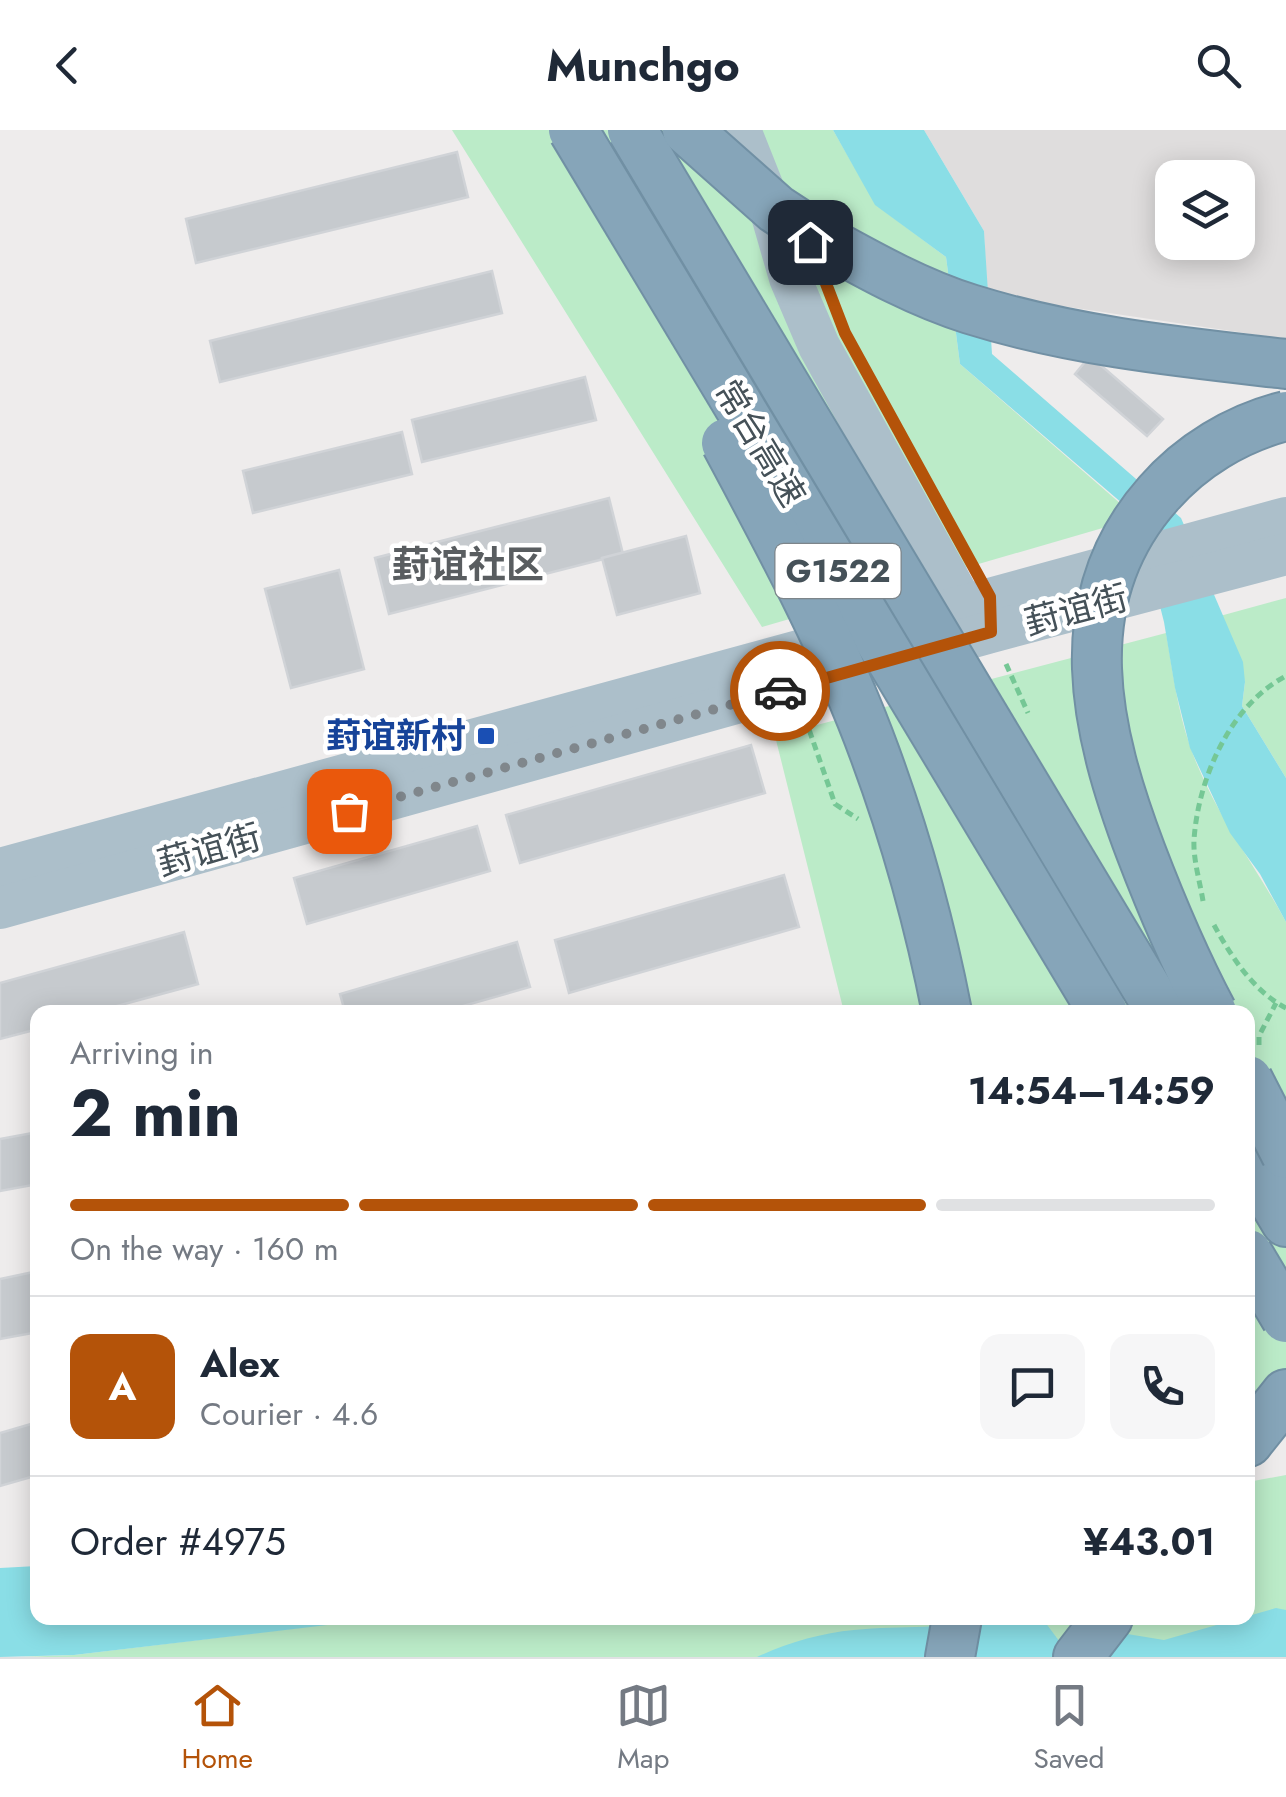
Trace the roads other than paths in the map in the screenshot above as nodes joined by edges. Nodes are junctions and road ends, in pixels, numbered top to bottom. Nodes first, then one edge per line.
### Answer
1 (562, 130) edge
2 (573, 130) edge
3 (632, 130) edge
4 (687, 130) edge
5 (740, 130) edge
6 (772, 130) edge
7 (1286, 364) edge
8 (1286, 416) edge
9 (1286, 518) edge
10 (1286, 554) edge
11 (1215, 555) junction
12 (981, 612) junction
13 (0, 869) edge
14 (0, 908) edge
15 (945, 1005) edge
16 (1099, 1005) edge
17 (1156, 1005) edge
18 (1209, 1005) edge
19 (1255, 1094) edge
20 (1286, 1154) edge
21 (1255, 1170) edge
22 (1286, 1222) edge
23 (1255, 1266) edge
24 (1286, 1318) edge
25 (1286, 1394) edge
26 (1286, 1429) edge
27 (1255, 1433) edge
28 (1255, 1467) edge
29 (956, 1625) edge
30 (1103, 1625) edge
31 (1131, 1625) edge
32 (950, 1657) edge
33 (1078, 1657) edge
34 (1106, 1657) edge

1 - 15 highway, bridge
2 - 16 highway, 常台高速 / G1522, bridge
3 - 17 highway, 常台高速 / G1522, bridge
4 - 7 highway, bridge
5 - 12 main road
6 - 12 main road
8 - 18 highway, bridge
9 - 11 main road, 葑谊街
10 - 11 main road, 葑谊街
11 - 12 main road, 葑谊街
12 - 13 main road, 葑谊街
12 - 14 main road, 葑谊街
19 - 20 highway, bridge
21 - 22 highway
23 - 24 highway, bridge
25 - 27 highway
26 - 28 highway
29 - 32 highway
30 - 33 highway
31 - 34 highway

